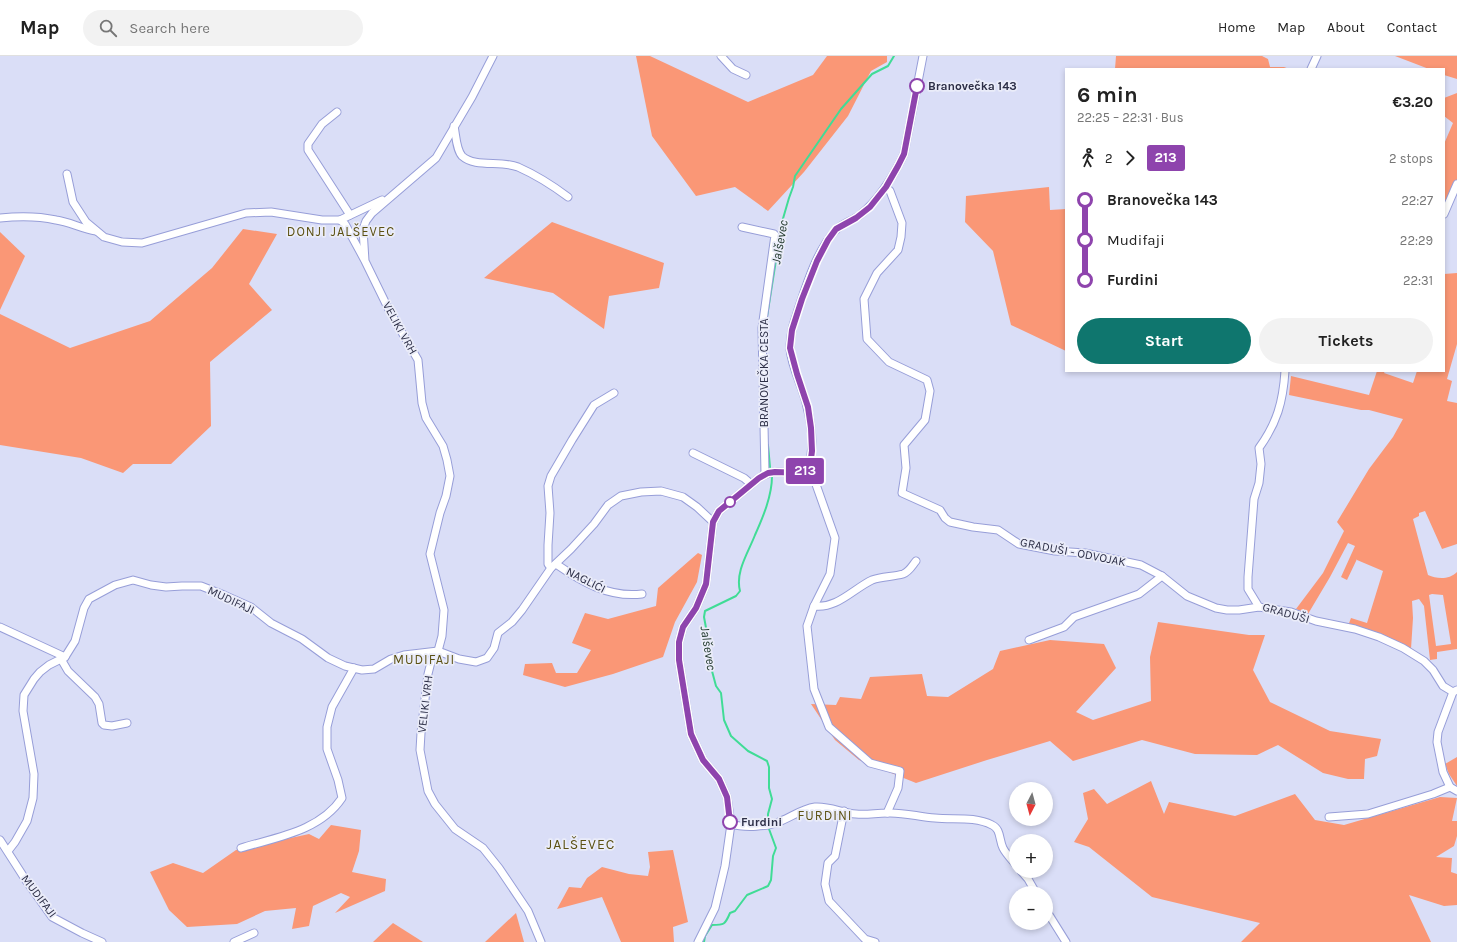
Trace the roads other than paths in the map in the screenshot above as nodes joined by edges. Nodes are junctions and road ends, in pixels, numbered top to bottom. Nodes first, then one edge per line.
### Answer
1 (494, 56) edge
2 (721, 56) edge
3 (923, 56) edge
4 (1317, 56) edge
5 (1311, 68) edge
6 (746, 75) dead end
7 (337, 112) dead end
8 (454, 126) junction
9 (67, 174) dead end
10 (1457, 184) edge
11 (886, 187) junction
12 (393, 195) junction
13 (568, 197) dead end
14 (1445, 212) edge
15 (350, 215) junction
16 (0, 218) edge
17 (340, 220) junction
18 (742, 227) dead end
19 (98, 232) junction
20 (365, 261) junction
21 (1285, 372) edge
22 (614, 393) dead end
23 (693, 453) dead end
24 (808, 470) junction
25 (770, 473) junction
26 (751, 484) junction
27 (713, 522) junction
28 (916, 561) dead end
29 (554, 566) junction
30 (1162, 576) junction
31 (642, 594) dead end
32 (814, 606) junction
33 (1259, 607) junction
34 (0, 627) edge
35 (1029, 640) dead end
36 (438, 651) junction
37 (63, 658) junction
38 (354, 668) junction
39 (1455, 691) edge
40 (127, 723) dead end
41 (1450, 787) junction
42 (1457, 791) edge
43 (844, 811) junction
44 (886, 813) junction
45 (1330, 817) dead end
46 (731, 824) junction
47 (0, 840) edge
48 (241, 848) dead end
49 (8, 851) junction
50 (1009, 856) edge
51 (1053, 921) edge
52 (254, 933) dead end
53 (102, 942) edge
54 (234, 942) edge
55 (541, 942) edge
56 (698, 942) edge
57 (875, 942) edge
58 (1066, 942) edge

1 - 8 street, VELIKI VRH
2 - 6 street
3 - 11 street
4 - 5 street
7 - 15 street
8 - 12 street, VELIKI VRH
8 - 13 street
9 - 19 street, VELIKI VRH
10 - 14 street
11 - 24 street
11 - 30 street, GRADUŠI - ODVOJAK
12 - 15 street, VELIKI VRH
12 - 20 street, VELIKI VRH
15 - 17 street, VELIKI VRH
16 - 19 street, VELIKI VRH
17 - 19 street, VELIKI VRH
17 - 20 street, VELIKI VRH
18 - 25 street, BRANOVEČKA CESTA
20 - 36 street, VELIKI VRH
21 - 33 street, GRADUŠI
22 - 29 street
23 - 26 street
24 - 25 street
24 - 32 street
25 - 26 street
26 - 27 street
27 - 29 street, MUDIFAJI
27 - 46 street
28 - 32 street
29 - 31 street, NAGLIĆI
29 - 36 street, MUDIFAJI
30 - 33 street, GRADUŠI - ODVOJAK
30 - 35 street
32 - 44 street
33 - 39 street, GRADUŠI
34 - 37 street
36 - 38 street, MUDIFAJI
36 - 55 street, VELIKI VRH
37 - 38 street, MUDIFAJI
37 - 40 street
37 - 49 street, MUDIFAJI
38 - 48 street
39 - 41 street
41 - 42 street
41 - 45 street
43 - 44 street
43 - 46 street
43 - 57 street
44 - 50 street
46 - 56 street
47 - 49 street, MUDIFAJI
49 - 53 street, MUDIFAJI
51 - 58 street
52 - 54 street

